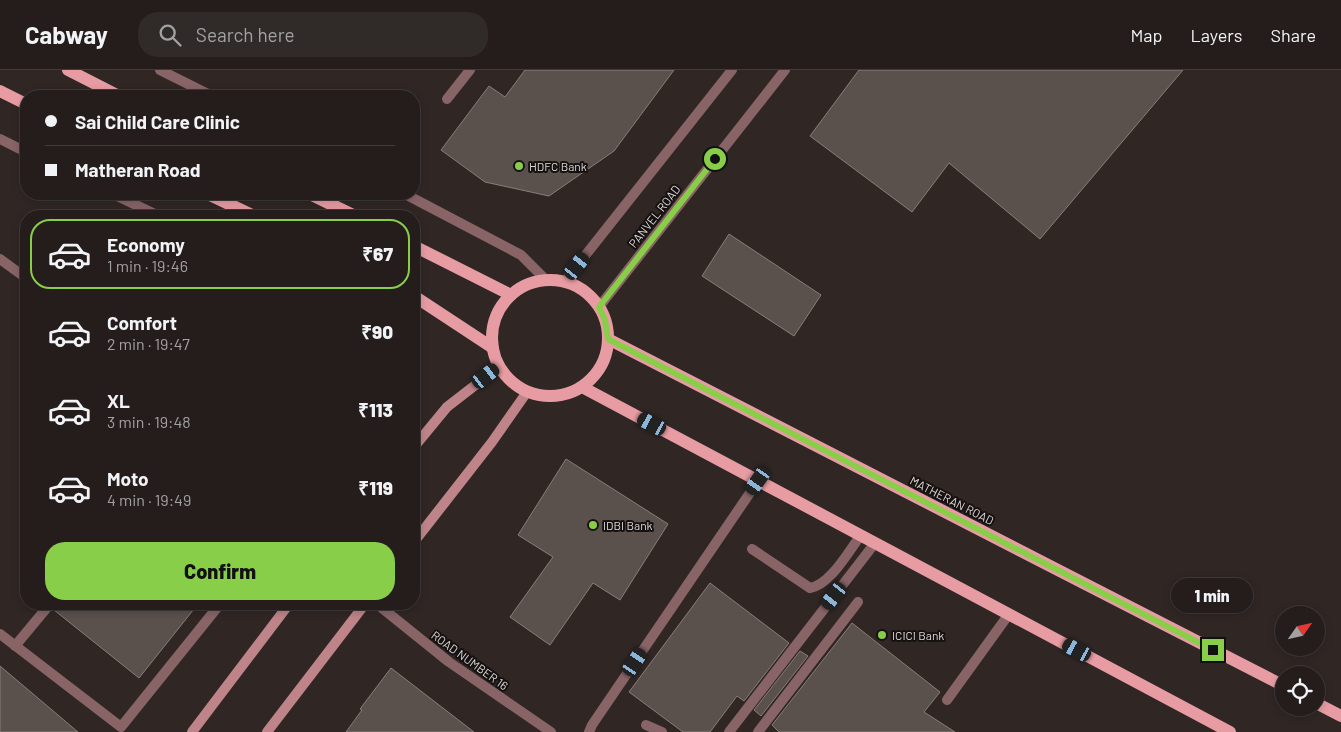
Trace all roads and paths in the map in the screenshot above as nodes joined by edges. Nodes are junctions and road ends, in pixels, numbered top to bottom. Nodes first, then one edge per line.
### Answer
1 (68, 70) edge
2 (160, 70) edge
3 (470, 70) edge
4 (732, 70) edge
5 (785, 70) edge
6 (107, 90) edge
7 (200, 90) edge
8 (0, 92) edge
9 (448, 99) dead end
10 (20, 101) edge
11 (0, 139) edge
12 (20, 149) edge
13 (125, 200) edge
14 (221, 200) edge
15 (322, 200) edge
16 (416, 200) edge
17 (146, 210) edge
18 (241, 210) edge
19 (343, 210) edge
20 (420, 249) edge
21 (0, 258) edge
22 (20, 273) edge
23 (546, 280) junction
24 (565, 281) junction
25 (511, 295) junction
26 (420, 300) edge
27 (599, 307) junction
28 (608, 339) junction
29 (493, 348) junction
30 (500, 366) junction
31 (582, 387) junction
32 (527, 392) junction
33 (420, 440) edge
34 (758, 481) junction
35 (420, 534) edge
36 (861, 535) junction
37 (875, 543) junction
38 (752, 549) dead end
39 (858, 602) dead end
40 (45, 610) edge
41 (215, 610) edge
42 (284, 610) edge
43 (360, 610) edge
44 (384, 610) edge
45 (1009, 614) junction
46 (0, 634) edge
47 (16, 646) junction
48 (1275, 681) edge
49 (947, 700) dead end
50 (1325, 708) edge
51 (1341, 716) edge
52 (646, 725) dead end
53 (124, 729) edge
54 (192, 732) edge
55 (267, 732) edge
56 (551, 732) edge
57 (589, 732) edge
58 (662, 732) edge
59 (729, 732) edge
60 (758, 732) edge
61 (1230, 732) edge

1 - 6 main road
2 - 7 street
3 - 9 street
4 - 24 street
5 - 27 street, PANVEL ROAD
8 - 10 main road
11 - 12 street
13 - 17 street
14 - 18 main road
15 - 19 main road
16 - 23 street
20 - 25 main road
21 - 22 street
23 - 24 main road
23 - 25 main road
24 - 27 main road
25 - 29 main road
26 - 29 main road
27 - 28 main road
28 - 31 main road
28 - 48 main road, MATHERAN ROAD
29 - 30 main road
30 - 32 main road
30 - 33 main road
31 - 32 main road
31 - 34 main road
32 - 35 main road
34 - 36 main road
34 - 57 street
36 - 37 main road
36 - 38 street
37 - 45 main road
37 - 59 street
39 - 60 street
40 - 47 street
41 - 53 street
42 - 54 main road
43 - 55 main road
44 - 56 street, ROAD NUMBER 16
45 - 49 street
45 - 61 main road
46 - 47 street
47 - 53 street
50 - 51 main road
52 - 58 street

